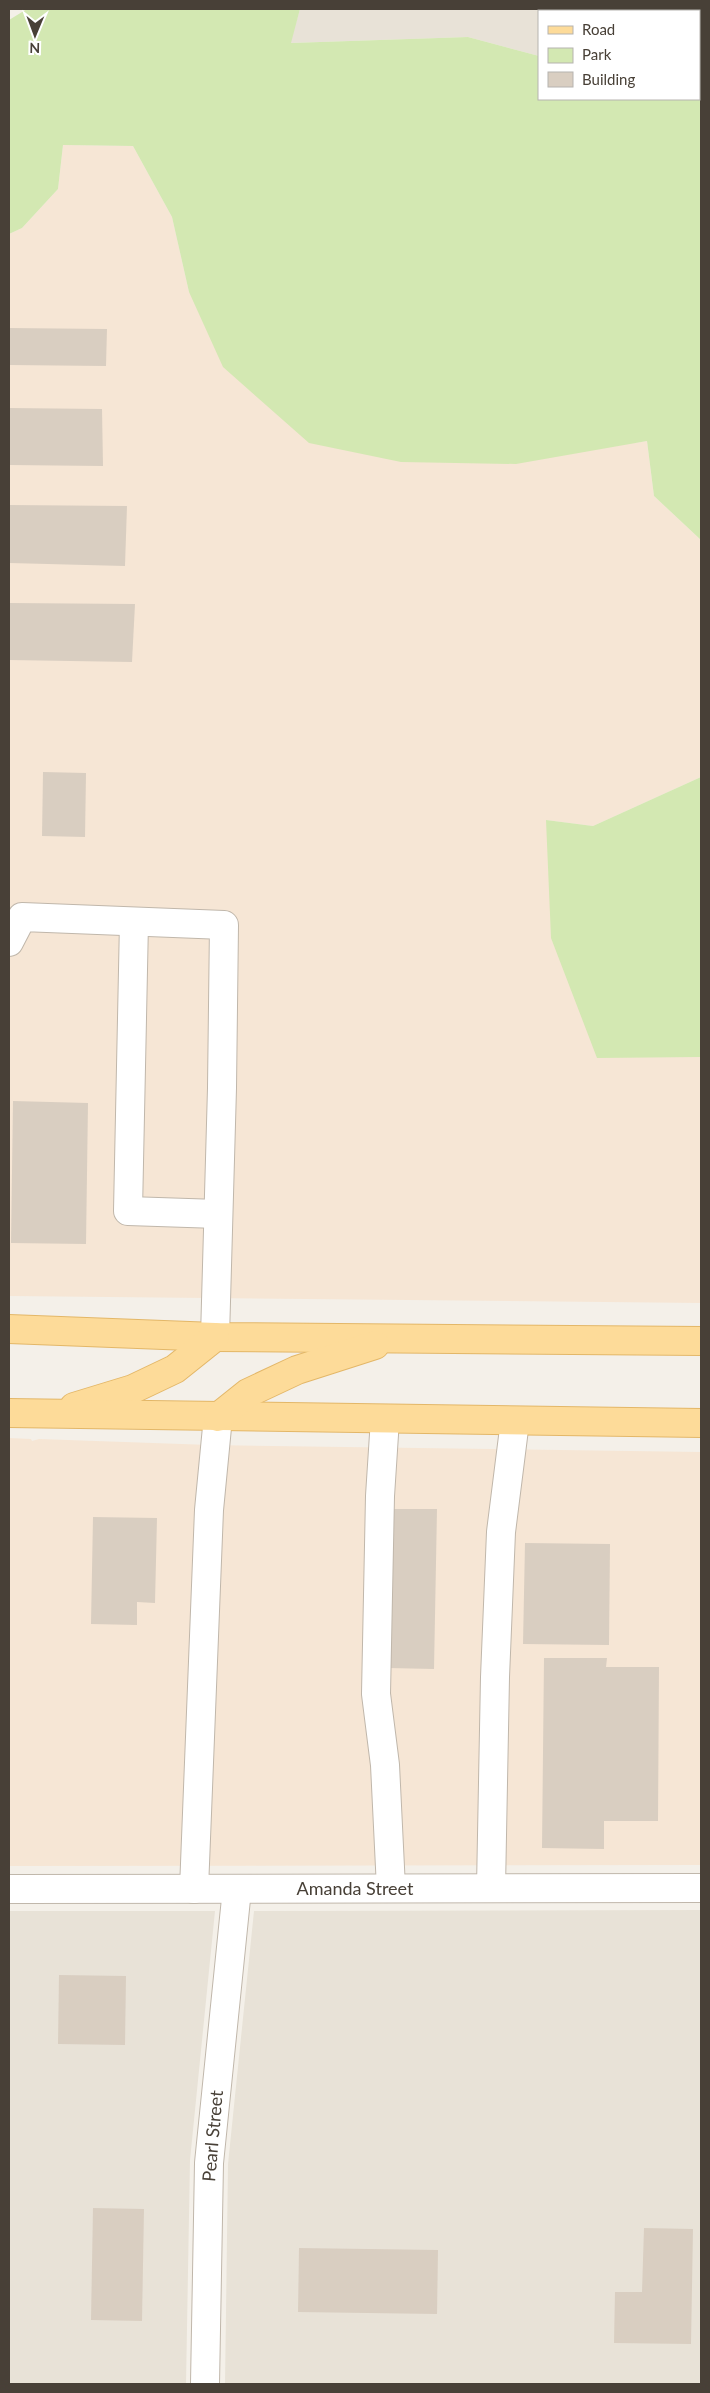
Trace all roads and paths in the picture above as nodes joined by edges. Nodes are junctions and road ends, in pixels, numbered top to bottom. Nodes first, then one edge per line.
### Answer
1 (134, 922) junction
2 (9, 942) edge
3 (218, 1214) junction
4 (9, 1329) edge
5 (215, 1337) junction
6 (400, 1337) junction
7 (701, 1341) edge
8 (9, 1413) edge
9 (46, 1414) junction
10 (218, 1417) junction
11 (385, 1419) junction
12 (515, 1421) junction
13 (701, 1422) edge
14 (391, 1888) junction
15 (491, 1888) junction
16 (701, 1888) edge
17 (9, 1889) edge
18 (194, 1889) junction
19 (237, 1889) junction
20 (205, 2384) edge

1 - 2 street
1 - 3 street
1 - 3 street
3 - 5 street
4 - 5 main road
5 - 6 main road
5 - 9 main road
6 - 7 main road
6 - 10 main road
8 - 9 main road
9 - 10 main road
10 - 11 main road
10 - 18 street
11 - 12 main road
11 - 14 street
12 - 13 main road
12 - 15 street
14 - 15 street, Amanda Street
14 - 19 street, Amanda Street
15 - 16 street, Amanda Street
17 - 18 street, Amanda Street
18 - 19 street, Amanda Street
19 - 20 street, Pearl Street

